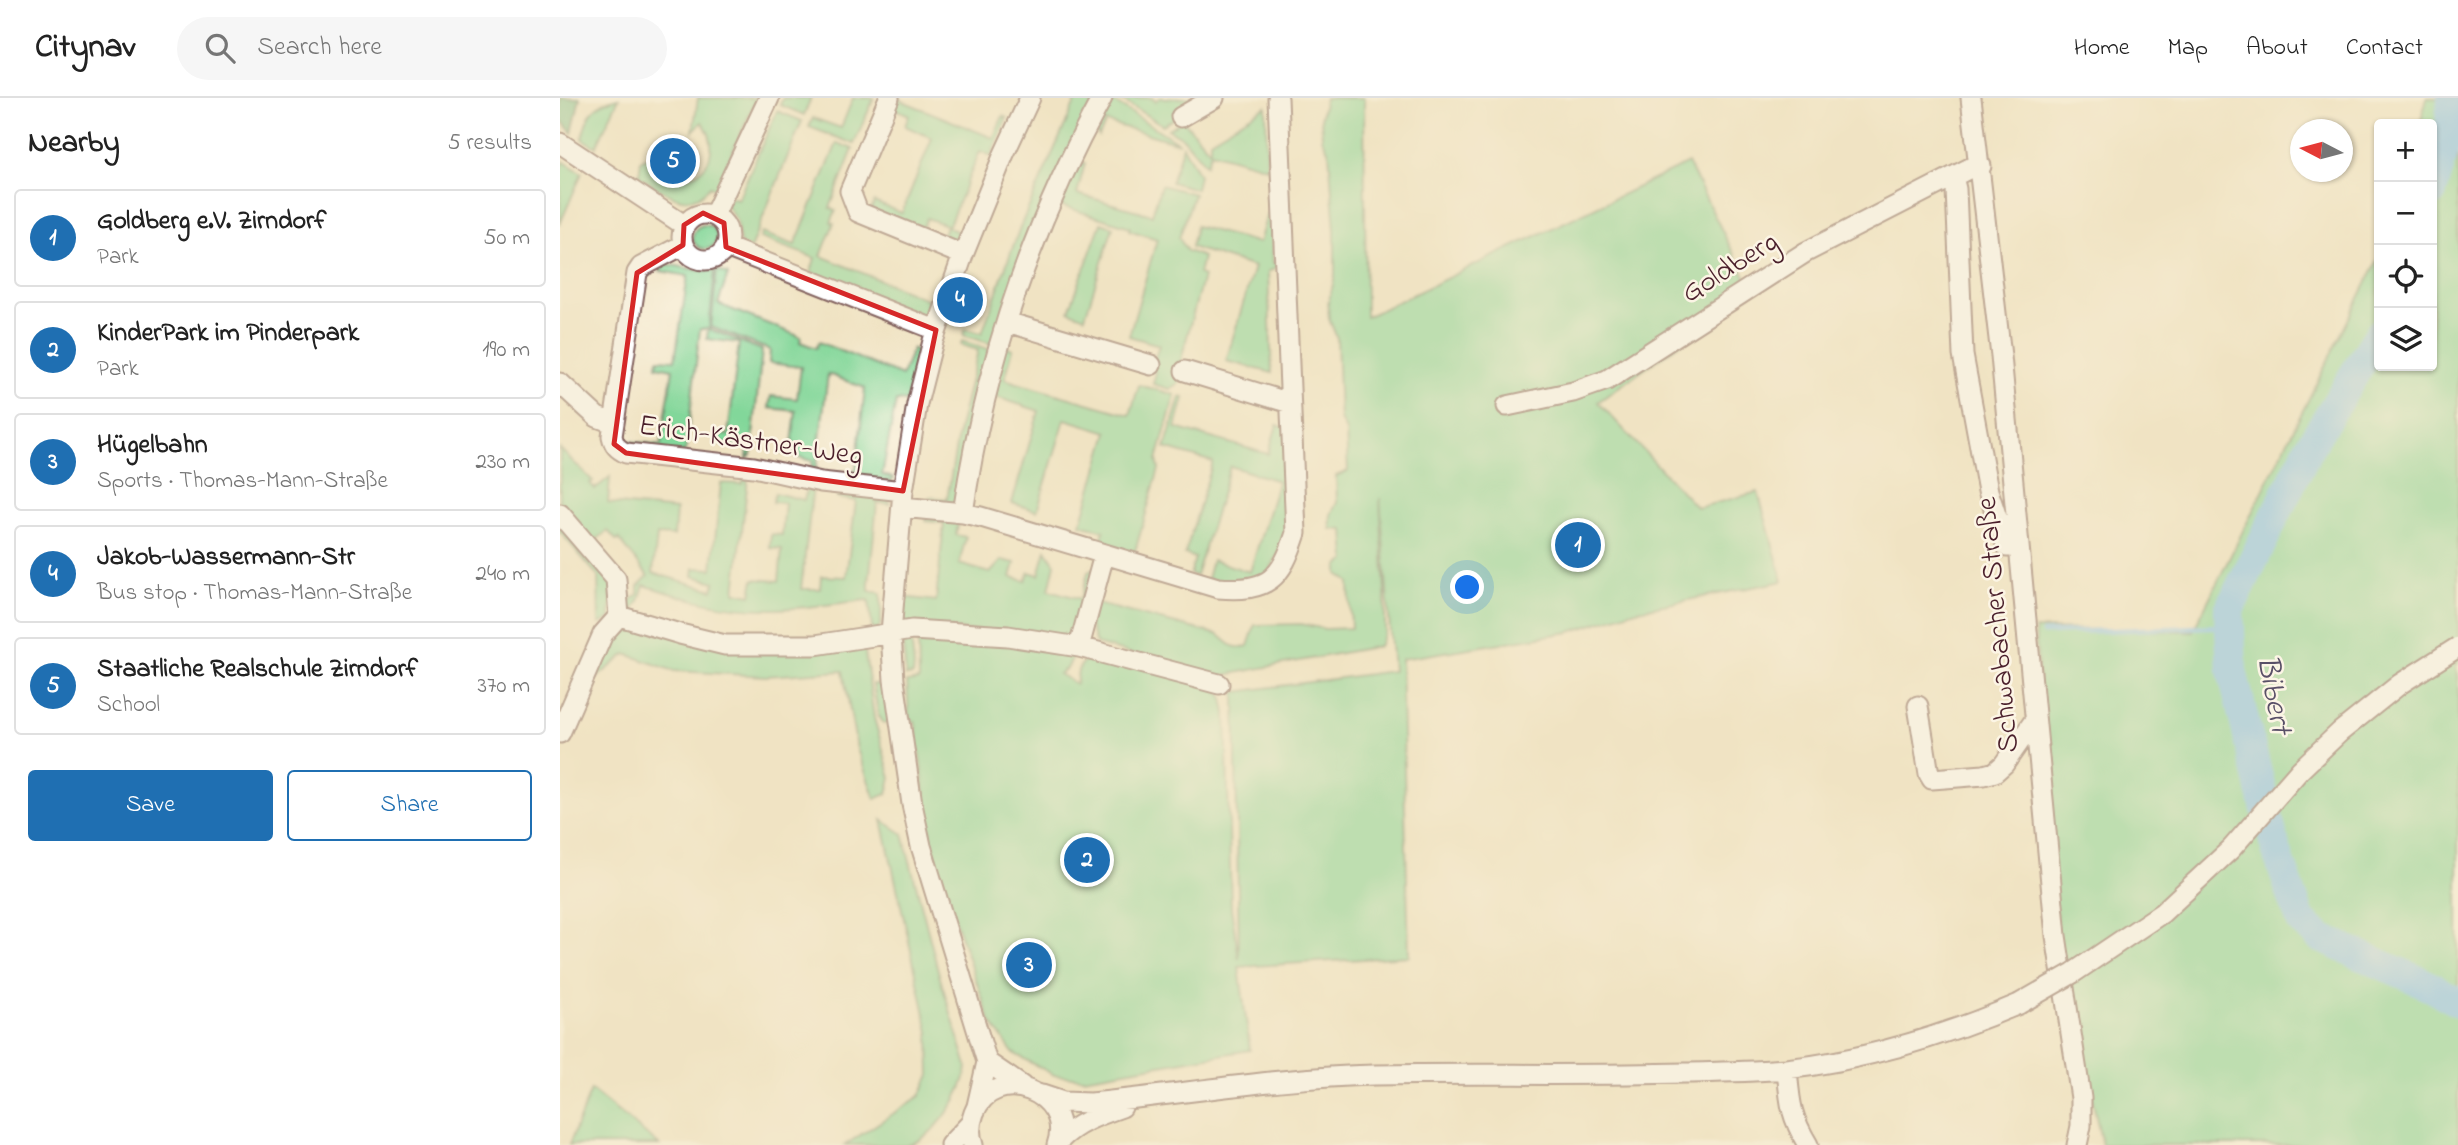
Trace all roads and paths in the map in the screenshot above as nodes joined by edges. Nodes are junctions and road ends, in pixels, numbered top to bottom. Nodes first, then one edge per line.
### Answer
1 (768, 98) edge
2 (888, 98) edge
3 (1030, 98) edge
4 (1102, 98) edge
5 (1214, 98) edge
6 (1278, 98) edge
7 (1971, 98) edge
8 (1181, 117) dead end
9 (560, 143) edge
10 (1980, 166) junction
11 (1953, 177) junction
12 (714, 215) junction
13 (684, 225) junction
14 (683, 245) junction
15 (726, 247) junction
16 (963, 255) junction
17 (1007, 322) junction
18 (936, 330) junction
19 (1152, 365) dead end
20 (1185, 371) dead end
21 (560, 383) edge
22 (1290, 403) junction
23 (1507, 406) dead end
24 (613, 423) junction
25 (902, 499) junction
26 (963, 513) junction
27 (560, 514) edge
28 (2018, 545) junction
29 (1104, 555) junction
30 (619, 616) junction
31 (891, 633) junction
32 (1079, 647) junction
33 (2458, 647) edge
34 (1219, 684) dead end
35 (1919, 706) dead end
36 (2034, 722) junction
37 (560, 733) edge
38 (987, 1062) junction
39 (1787, 1069) junction
40 (1022, 1086) junction
41 (1042, 1095) junction
42 (1149, 1097) junction
43 (974, 1115) junction
44 (1058, 1143) edge
45 (950, 1145) edge
46 (972, 1145) edge
47 (1808, 1145) edge
48 (2077, 1145) edge

1 - 12 street
2 - 16 street
3 - 16 street
4 - 17 street
5 - 8 street
6 - 22 street
7 - 10 street, Schwabacher Straße
9 - 13 street
10 - 11 street, Goldberg
10 - 28 street, Schwabacher Straße
11 - 23 street, Goldberg
11 - 28 street
12 - 13 street
12 - 15 street
13 - 14 street
14 - 15 street
14 - 24 street, Erich-Kästner-Weg
15 - 18 street
16 - 18 street
17 - 19 street
17 - 26 street
18 - 25 street
20 - 22 street
21 - 24 street, Erich-Kästner-Weg
22 - 29 street
24 - 25 street, Erich-Kästner-Weg
25 - 26 street
25 - 31 street
26 - 29 street
27 - 30 street
28 - 36 street, Schwabacher Straße
29 - 32 street
30 - 31 street
30 - 37 street
31 - 32 street
31 - 38 street
32 - 34 street
33 - 39 street, bridge
35 - 36 street
36 - 48 street, Schwabacher Straße
38 - 40 street
38 - 43 street
39 - 42 street
39 - 47 street
40 - 41 street
40 - 43 street
41 - 42 street
41 - 44 street
42 - 44 street
43 - 45 street
43 - 46 street

